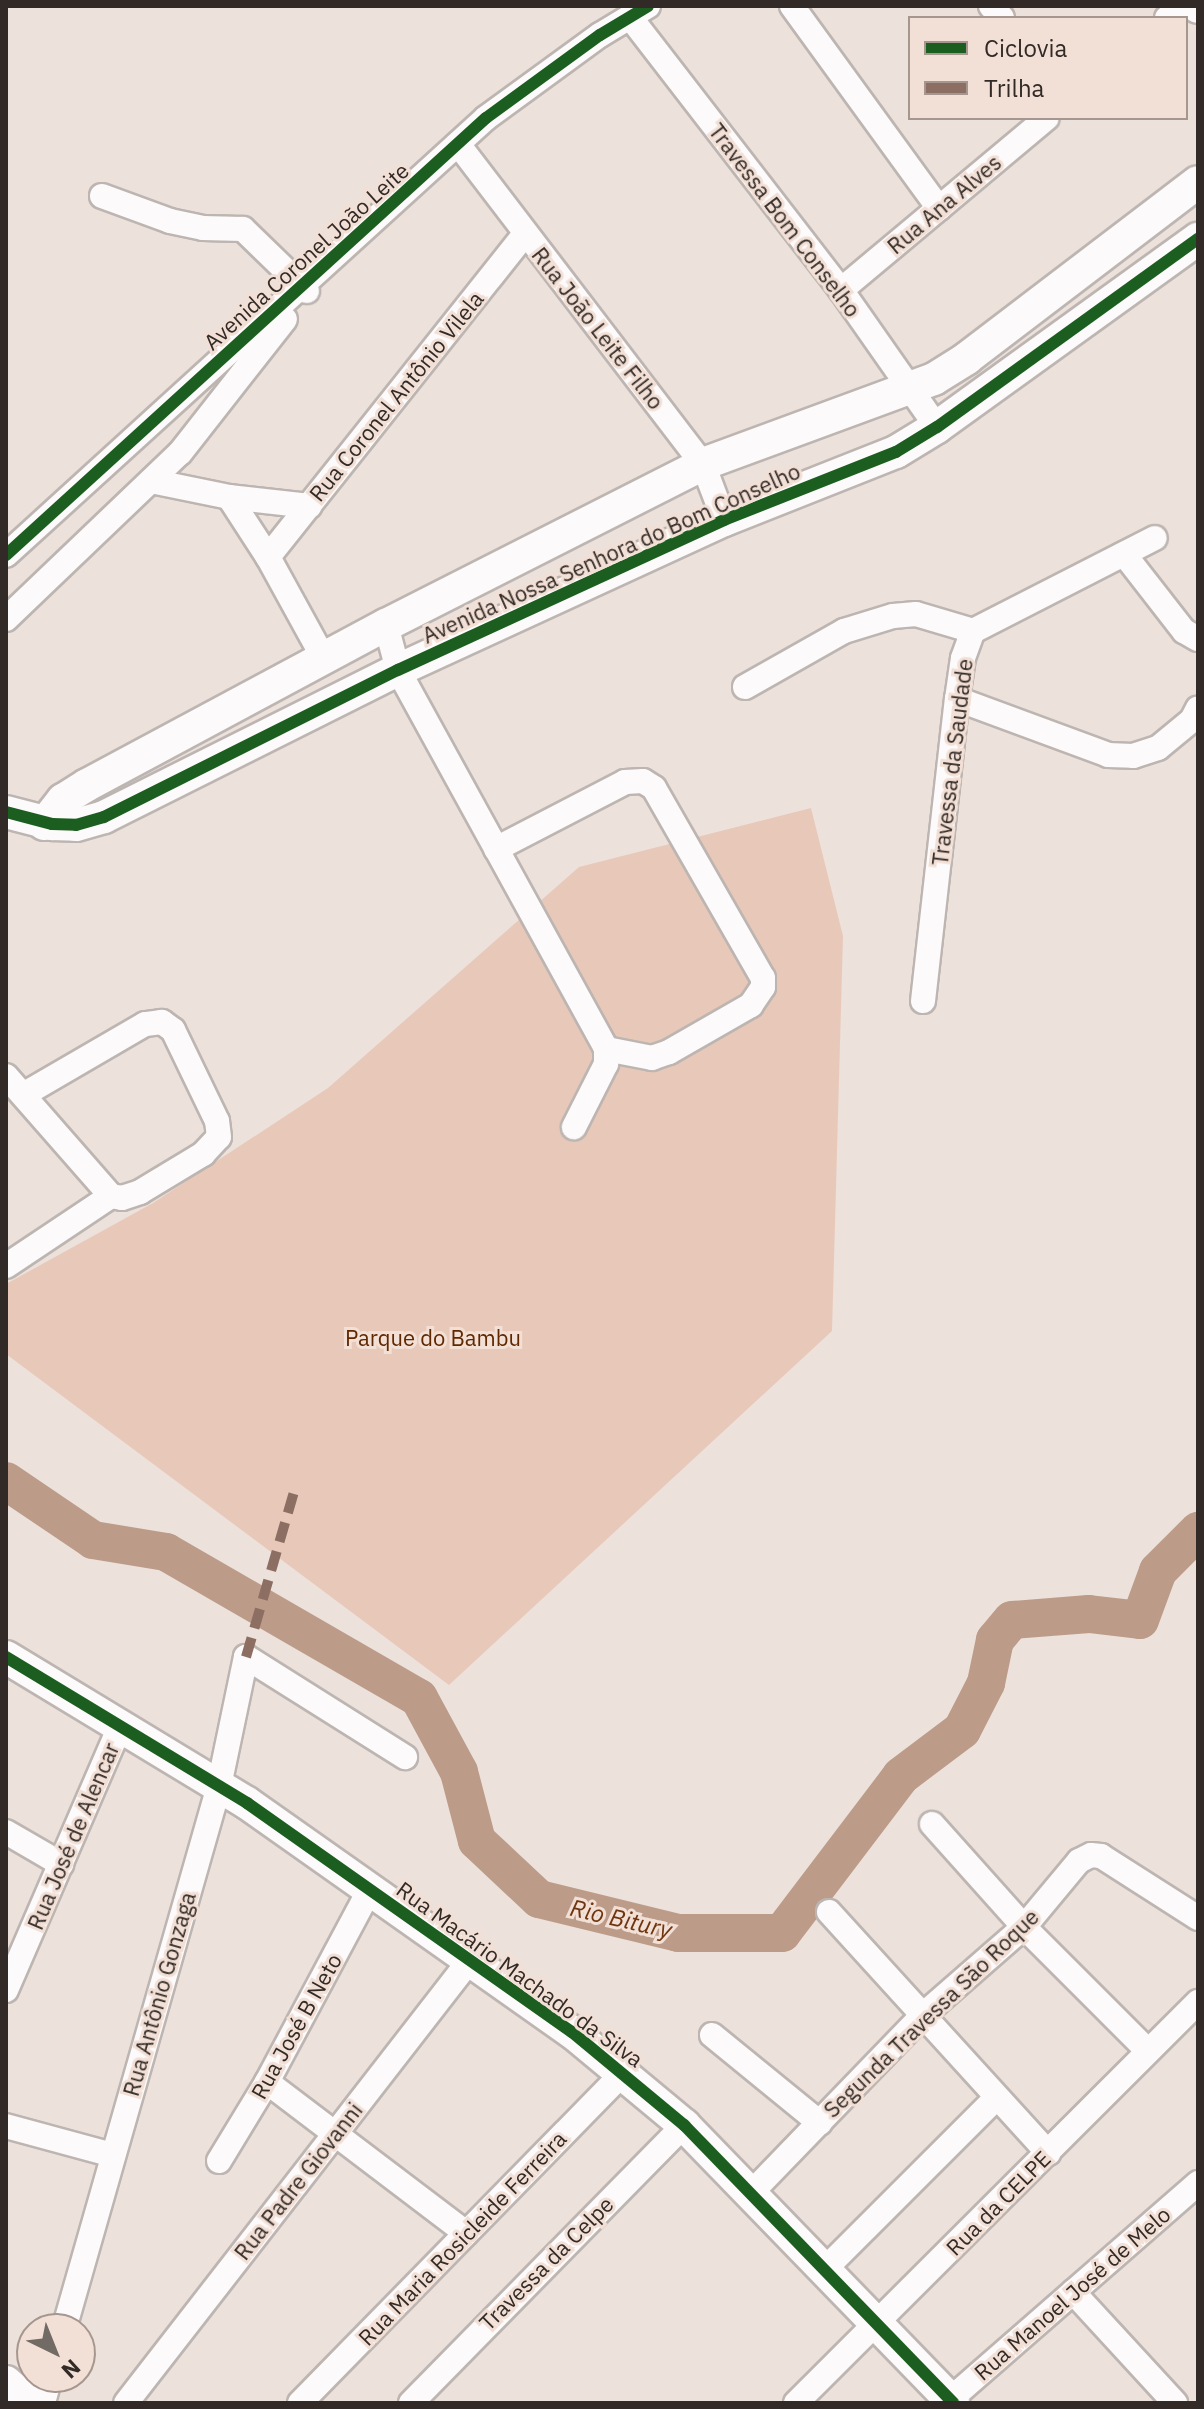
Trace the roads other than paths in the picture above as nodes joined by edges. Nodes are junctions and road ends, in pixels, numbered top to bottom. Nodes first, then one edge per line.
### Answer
1 (792, 6) edge
2 (639, 11) edge
3 (1045, 120) edge
4 (458, 144) junction
5 (1198, 182) edge
6 (102, 196) dead end
7 (939, 208) junction
8 (525, 234) junction
9 (1198, 239) edge
10 (308, 285) junction
11 (841, 290) junction
12 (908, 388) junction
13 (937, 427) junction
14 (703, 464) junction
15 (151, 481) junction
16 (229, 497) junction
17 (309, 506) junction
18 (724, 520) junction
19 (1155, 538) dead end
20 (1124, 554) junction
21 (6, 555) edge
22 (268, 557) junction
23 (6, 619) edge
24 (386, 625) junction
25 (973, 631) junction
26 (1198, 639) edge
27 (324, 659) junction
28 (398, 670) junction
29 (745, 687) dead end
30 (957, 699) junction
31 (1198, 708) edge
32 (6, 812) edge
33 (44, 824) junction
34 (496, 849) junction
35 (923, 1001) dead end
36 (606, 1049) junction
37 (6, 1076) edge
38 (23, 1095) junction
39 (574, 1127) dead end
40 (111, 1196) junction
41 (6, 1266) edge
42 (6, 1657) edge
43 (120, 1727) junction
44 (405, 1757) dead end
45 (219, 1786) junction
46 (932, 1824) dead end
47 (6, 1832) edge
48 (61, 1864) junction
49 (370, 1889) junction
50 (829, 1912) dead end
51 (1198, 1918) edge
52 (1024, 1927) junction
53 (470, 1960) junction
54 (8, 1980) edge
55 (1198, 2002) edge
56 (923, 2015) junction
57 (712, 2035) dead end
58 (1148, 2051) junction
59 (624, 2072) junction
60 (267, 2082) junction
61 (997, 2097) junction
62 (820, 2123) junction
63 (684, 2125) junction
64 (6, 2126) edge
65 (336, 2133) junction
66 (1048, 2153) junction
67 (113, 2155) junction
68 (219, 2161) dead end
69 (1196, 2189) edge
70 (752, 2192) junction
71 (466, 2233) junction
72 (825, 2269) junction
73 (1073, 2292) junction
74 (69, 2313) edge
75 (877, 2324) junction
76 (6, 2382) edge
77 (950, 2402) edge
78 (30, 2403) edge
79 (126, 2403) edge
80 (300, 2403) edge
81 (411, 2403) edge
82 (796, 2403) edge
83 (1175, 2403) edge

1 - 7 street
2 - 4 street, Avenida Coronel João Leite
2 - 11 street, Travessa Bom Conselho
3 - 7 street, Rua Ana Alves
4 - 8 street, Rua João Leite Filho
4 - 10 street, Avenida Coronel João Leite
5 - 12 street, Avenida Nossa Senhora do Bom Conselho
6 - 10 street
7 - 11 street, Rua Ana Alves
8 - 14 street, Rua João Leite Filho
8 - 17 street, Rua Coronel Antônio Vilela
9 - 13 street, Avenida Nossa Senhora do Bom Conselho
10 - 15 street, Avenida Coronel João Leite
10 - 21 street, Avenida Coronel João Leite
11 - 12 street, Travessa Bom Conselho
12 - 13 street, Travessa Bom Conselho
12 - 14 street, Avenida Nossa Senhora do Bom Conselho
13 - 18 street, Avenida Nossa Senhora do Bom Conselho
14 - 18 street, Rua João Leite Filho
14 - 24 street, Avenida Nossa Senhora do Bom Conselho
15 - 16 street
15 - 23 street, Avenida Coronel João Leite
16 - 17 street
16 - 22 street
17 - 22 street, Rua Coronel Antônio Vilela
18 - 28 street, Avenida Nossa Senhora do Bom Conselho
19 - 20 street, Travessa da Saudade
20 - 25 street, Travessa da Saudade
20 - 26 street
22 - 27 street
24 - 27 street, Avenida Nossa Senhora do Bom Conselho
24 - 28 street
25 - 29 street
25 - 30 street, Travessa da Saudade
27 - 33 street, Avenida Nossa Senhora do Bom Conselho
28 - 33 street, Avenida Nossa Senhora do Bom Conselho
28 - 34 street
30 - 31 street
30 - 35 street, Travessa da Saudade
32 - 33 street, Avenida Nossa Senhora do Bom Conselho
34 - 36 street
34 - 36 street
36 - 39 street
37 - 38 street
38 - 40 street
38 - 40 street
40 - 41 street
42 - 43 street, Rua Macário Machado da Silva
43 - 45 street, Rua Macário Machado da Silva
43 - 48 street, Rua José de Alencar
44 - 45 street, Rua Antônio Gonzaga
45 - 49 street, Rua Macário Machado da Silva
45 - 67 street, Rua Antônio Gonzaga
46 - 52 street
47 - 48 street
48 - 54 street, Rua José de Alencar
49 - 53 street, Rua Macário Machado da Silva
49 - 60 street, Rua José B Neto
50 - 56 street
51 - 52 street, Segunda Travessa São Roque
52 - 56 street, Segunda Travessa São Roque
52 - 58 street
53 - 59 street, Rua Macário Machado da Silva
53 - 65 street, Rua Padre Giovanni
55 - 58 street, Rua da CELPE
56 - 61 street
56 - 62 street, Segunda Travessa São Roque
57 - 62 street
58 - 66 street, Rua da CELPE
59 - 63 street, Rua Macário Machado da Silva
59 - 71 street, Rua Maria Rosicleide Ferreira
60 - 65 street
60 - 68 street, Rua José B Neto
61 - 66 street
61 - 72 street
62 - 70 street, Segunda Travessa São Roque
63 - 70 street, Rua Macário Machado da Silva
63 - 81 street, Travessa da Celpe
64 - 67 street
65 - 71 street
65 - 79 street, Rua Padre Giovanni
66 - 75 street, Rua da CELPE
67 - 74 street, Rua Antônio Gonzaga
69 - 73 street, Rua Manoel José de Melo
70 - 72 street, Rua Macário Machado da Silva
71 - 80 street, Rua Maria Rosicleide Ferreira
72 - 75 street, Rua Macário Machado da Silva
73 - 77 street, Rua Manoel José de Melo
73 - 83 street
75 - 77 street, Rua Macário Machado da Silva
75 - 82 street, Rua da CELPE
76 - 78 street

